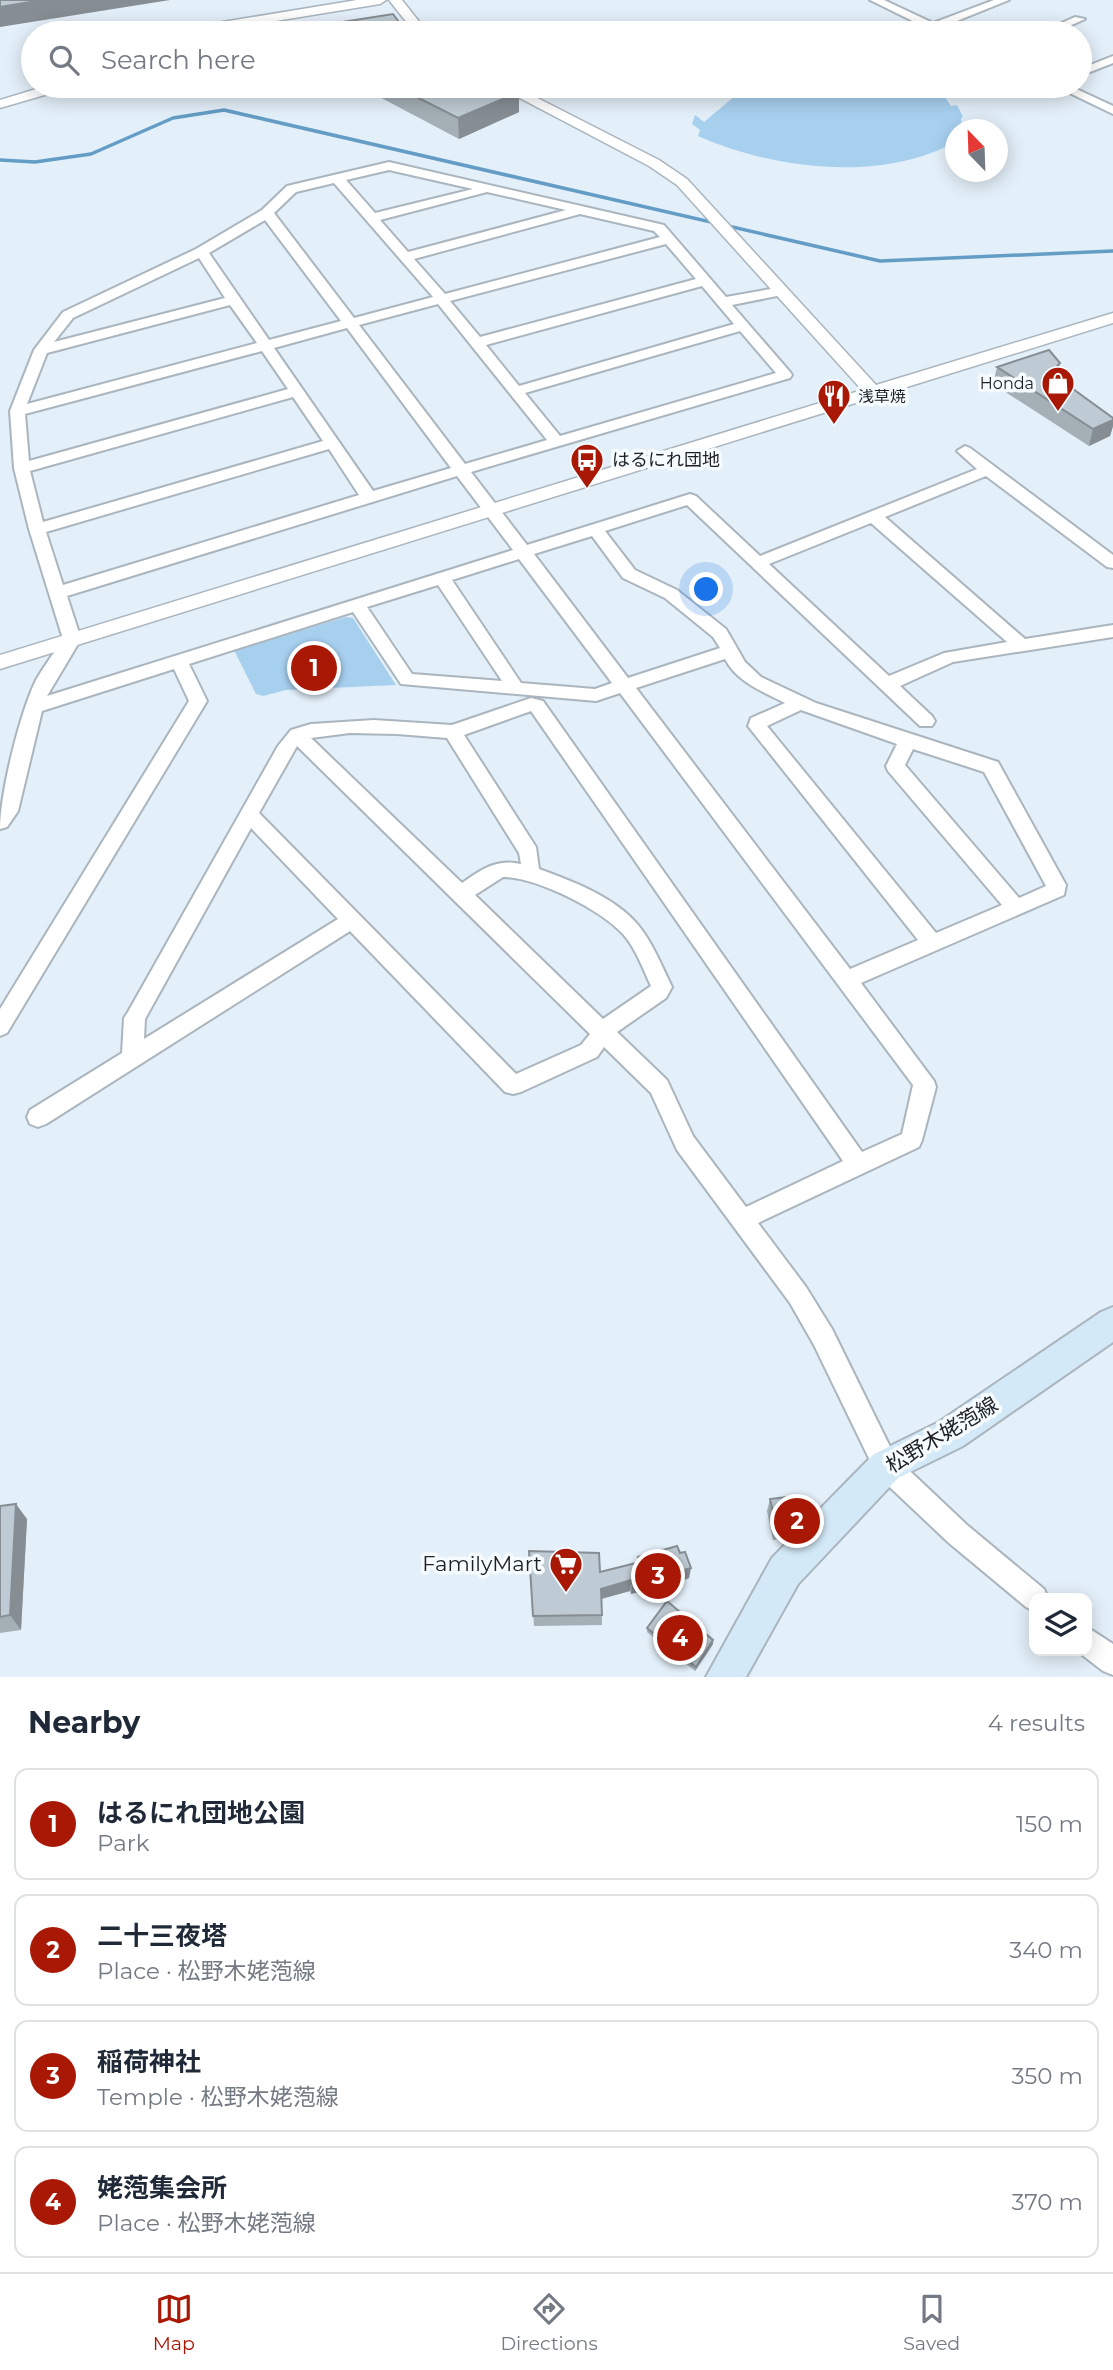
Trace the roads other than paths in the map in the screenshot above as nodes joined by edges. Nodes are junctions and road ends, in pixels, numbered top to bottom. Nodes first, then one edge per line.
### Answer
1 (380, 0) edge
2 (395, 0) edge
3 (875, 0) edge
4 (1004, 0) edge
5 (1079, 19) dead end
6 (253, 21) edge
7 (412, 21) edge
8 (919, 21) edge
9 (948, 21) edge
10 (1074, 21) edge
11 (1113, 59) edge
12 (1092, 69) edge
13 (21, 98) edge
14 (535, 98) edge
15 (1087, 98) edge
16 (0, 104) edge
17 (1113, 110) edge
18 (337, 178) junction
19 (486, 190) junction
20 (579, 211) junction
21 (267, 213) junction
22 (372, 218) junction
23 (668, 239) junction
24 (201, 252) junction
25 (405, 257) junction
26 (705, 281) junction
27 (782, 291) junction
28 (440, 297) junction
29 (233, 300) junction
30 (724, 302) junction
31 (1113, 318) edge
32 (349, 321) junction
33 (743, 326) junction
34 (476, 343) junction
35 (263, 345) junction
36 (41, 350) junction
37 (517, 391) junction
38 (295, 392) junction
39 (873, 392) junction
40 (17, 411) junction
41 (556, 441) junction
42 (331, 444) junction
43 (964, 450) dead end
44 (22, 468) junction
45 (461, 470) junction
46 (988, 470) junction
47 (369, 497) junction
48 (491, 510) junction
49 (873, 516) junction
50 (37, 529) junction
51 (595, 529) junction
52 (1106, 548) edge
53 (523, 551) junction
54 (757, 563) junction
55 (1113, 563) edge
56 (442, 578) junction
57 (57, 593) junction
58 (357, 605) junction
59 (1113, 631) edge
60 (72, 639) junction
61 (1022, 646) junction
62 (730, 651) junction
63 (10, 659) edge
64 (179, 662) junction
65 (888, 684) junction
66 (623, 686) junction
67 (515, 687) junction
68 (801, 703) junction
69 (34, 707) junction
70 (926, 721) dead end
71 (453, 732) junction
72 (297, 735) junction
73 (908, 741) junction
74 (249, 814) junction
75 (0, 822) edge
76 (528, 873) junction
77 (461, 895) junction
78 (1016, 907) junction
79 (352, 920) junction
80 (932, 943) junction
81 (846, 980) junction
82 (0, 1027) edge
83 (603, 1031) junction
84 (132, 1057) junction
85 (38, 1117) dead end
86 (858, 1165) junction
87 (743, 1219) junction
88 (1113, 1323) edge
89 (886, 1466) junction
90 (1029, 1593) edge
91 (1092, 1645) edge
92 (1113, 1661) edge
93 (725, 1677) edge

1 - 6 street
2 - 7 street
3 - 8 street
4 - 9 street
5 - 10 street
11 - 12 street
13 - 16 street
14 - 27 street
15 - 17 street
18 - 19 street
18 - 21 street
18 - 22 street
19 - 20 street
19 - 22 street
20 - 23 street
20 - 25 street
21 - 24 street
21 - 32 street
22 - 25 street
23 - 26 street
23 - 28 street
24 - 29 street
24 - 36 street
25 - 28 street
26 - 30 street
26 - 34 street
27 - 30 street
27 - 39 street
28 - 32 street
28 - 34 street
29 - 35 street
29 - 36 street
30 - 33 street
31 - 39 street
32 - 35 street
32 - 45 street
33 - 37 street
33 - 41 street
34 - 37 street
35 - 38 street
35 - 40 street
36 - 40 street
37 - 41 street
38 - 42 street
38 - 44 street
39 - 48 street
40 - 44 street
41 - 45 street
42 - 47 street
42 - 50 street
43 - 46 street
44 - 50 street
45 - 47 street
45 - 48 street
46 - 49 street
46 - 52 street
47 - 57 street
48 - 53 street
48 - 60 street
49 - 54 street
49 - 61 street
50 - 57 street
51 - 53 street
51 - 54 street
51 - 62 street
52 - 55 street
53 - 56 street
53 - 66 street
54 - 65 street
56 - 58 street
56 - 67 street
57 - 60 street
58 - 64 street
58 - 67 street
59 - 61 street
60 - 63 street
60 - 69 street
61 - 65 street
62 - 66 street
62 - 68 street
64 - 69 street
64 - 82 street
65 - 70 street
66 - 67 street
66 - 81 street
68 - 73 street
68 - 80 street
69 - 75 street
71 - 72 street
71 - 76 street
71 - 86 street
72 - 74 street
72 - 77 street
73 - 78 street
73 - 78 street
74 - 79 street
74 - 84 street
76 - 77 street
76 - 83 street
77 - 83 street
78 - 80 street
79 - 83 street
79 - 84 street
80 - 81 street
81 - 86 street
83 - 87 street
84 - 85 street
86 - 87 street
87 - 89 street
88 - 89 main road, 松野木姥萢線
89 - 90 street
89 - 93 main road, 松野木姥萢線
91 - 92 street

